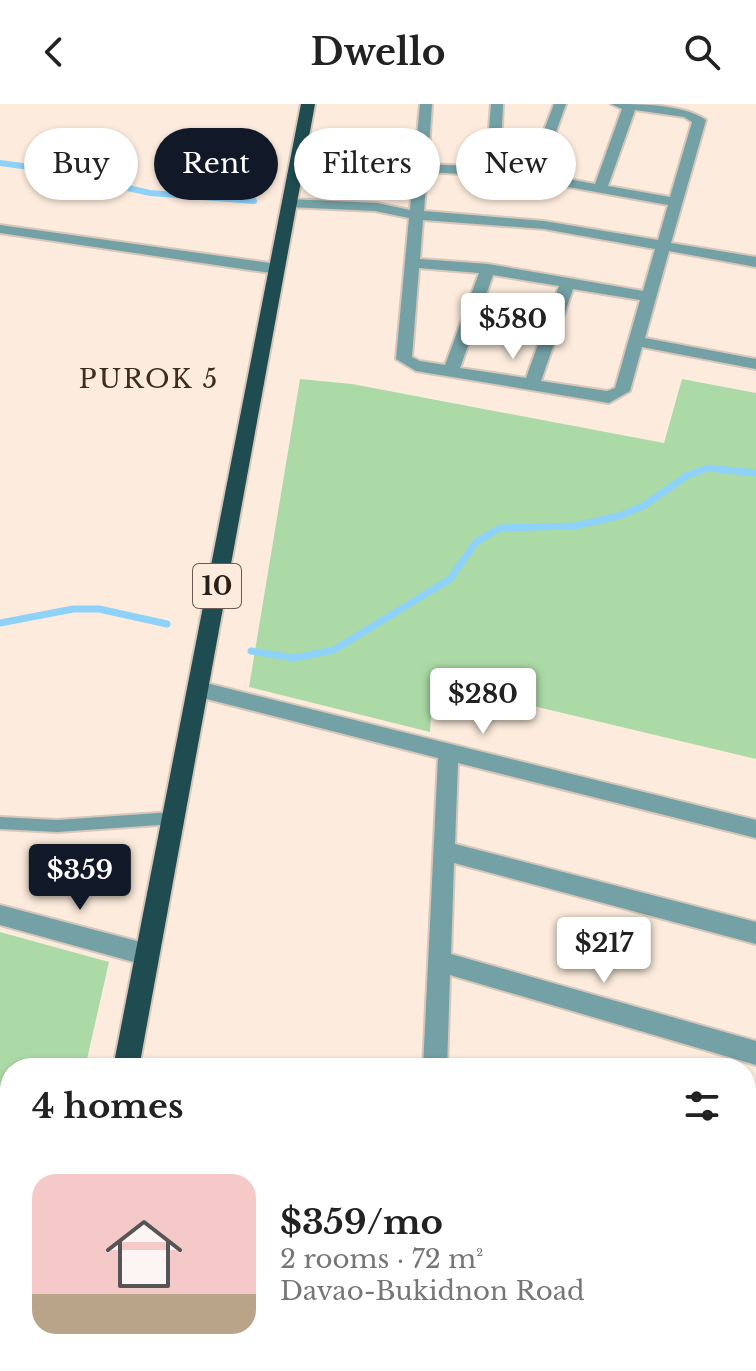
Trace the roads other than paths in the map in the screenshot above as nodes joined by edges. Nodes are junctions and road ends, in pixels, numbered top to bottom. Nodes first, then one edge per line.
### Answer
1 (308, 104) edge
2 (426, 104) edge
3 (497, 104) edge
4 (560, 104) edge
5 (624, 105) edge
6 (424, 128) edge
7 (496, 128) edge
8 (551, 128) edge
9 (576, 183) edge
10 (601, 187) junction
11 (419, 200) edge
12 (676, 202) junction
13 (288, 210) junction
14 (418, 214) junction
15 (0, 229) edge
16 (664, 246) junction
17 (756, 262) edge
18 (412, 263) junction
19 (277, 269) junction
20 (488, 269) junction
21 (568, 282) junction
22 (649, 297) junction
23 (636, 341) junction
24 (756, 364) edge
25 (451, 372) junction
26 (532, 385) junction
27 (198, 689) junction
28 (448, 750) junction
29 (173, 818) junction
30 (0, 823) edge
31 (756, 829) edge
32 (444, 851) junction
33 (0, 915) edge
34 (756, 933) edge
35 (148, 955) junction
36 (439, 961) junction
37 (756, 1053) edge
38 (128, 1058) edge
39 (435, 1058) edge

1 - 13 highway, 10
2 - 6 street
3 - 7 street
4 - 8 street
5 - 10 street
5 - 12 street
9 - 10 street
10 - 12 street
11 - 14 street
12 - 16 street
13 - 14 street
13 - 19 highway, 10
14 - 16 street
14 - 18 street
15 - 19 street
16 - 17 street
16 - 22 street
18 - 20 street
18 - 25 street
19 - 27 highway, 10
20 - 21 street
20 - 25 street
21 - 22 street
21 - 26 street
22 - 23 street
23 - 24 street
23 - 26 street
25 - 26 street
27 - 28 street
27 - 29 highway, 10
28 - 31 street
28 - 32 street
29 - 30 lane
29 - 35 highway, 10
32 - 34 street
32 - 36 street
33 - 35 street
35 - 38 highway, 10
36 - 37 street
36 - 39 street

